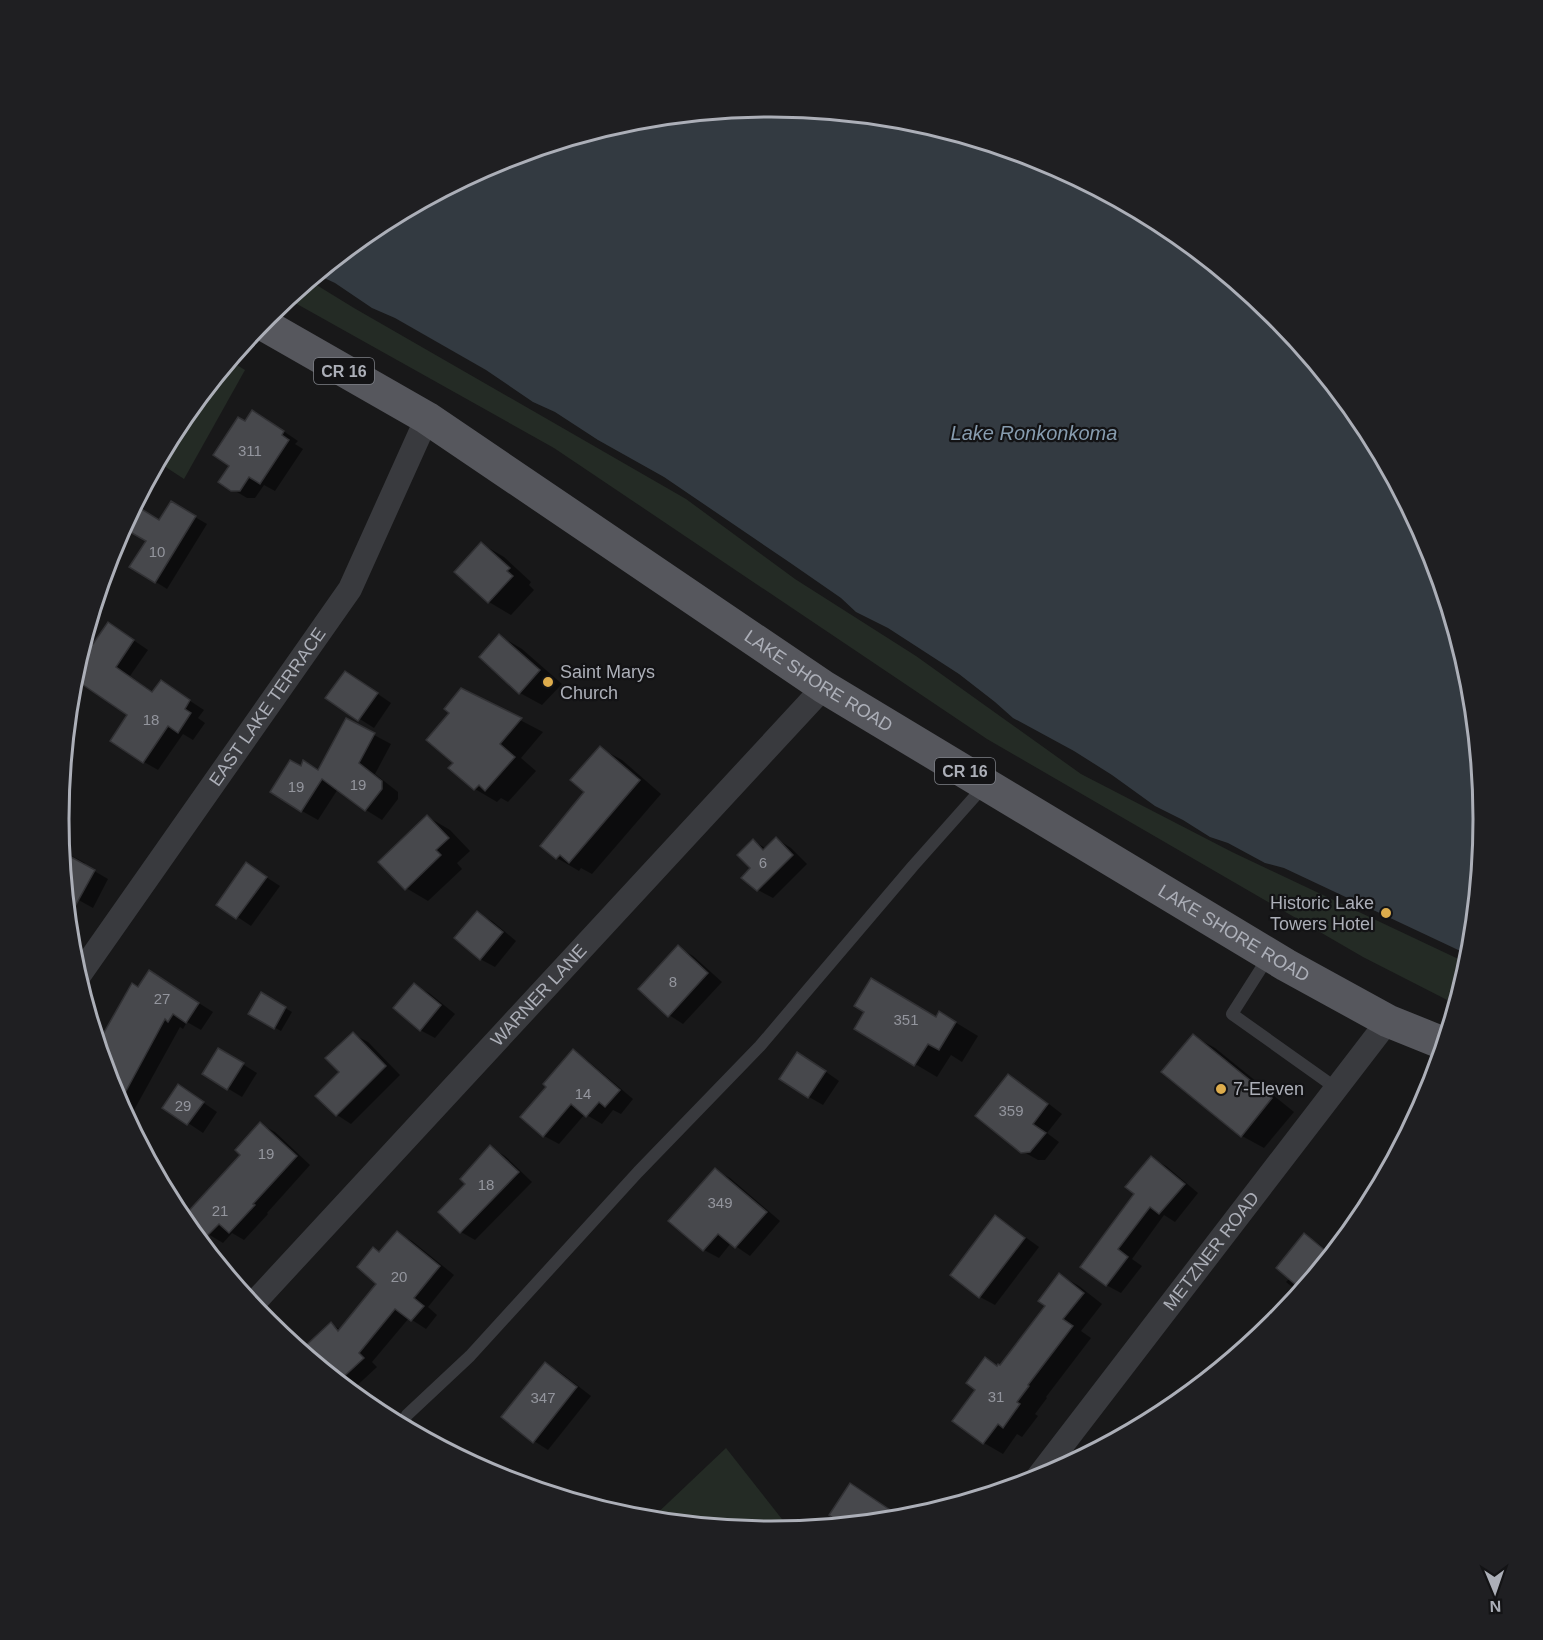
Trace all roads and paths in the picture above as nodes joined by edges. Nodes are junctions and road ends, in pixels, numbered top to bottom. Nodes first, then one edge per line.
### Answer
1 (270, 328) edge
2 (427, 418) junction
3 (824, 687) junction
4 (986, 784) junction
5 (1270, 955) junction
6 (85, 968) edge
7 (1388, 1021) junction
8 (1438, 1041) edge
9 (1336, 1089) junction
10 (258, 1299) edge
11 (404, 1418) edge
12 (1046, 1466) edge

1 - 2 main road, LAKE SHORE ROAD / CR 16
2 - 3 main road, LAKE SHORE ROAD / CR 16
2 - 6 street, EAST LAKE TERRACE
3 - 4 main road, LAKE SHORE ROAD / CR 16
3 - 10 street, WARNER LANE
4 - 5 main road, LAKE SHORE ROAD / CR 16
4 - 11 lane
5 - 7 main road, LAKE SHORE ROAD / CR 16
5 - 9 lane
7 - 8 main road, CR 16
7 - 9 street, METZNER ROAD
9 - 12 street, METZNER ROAD

